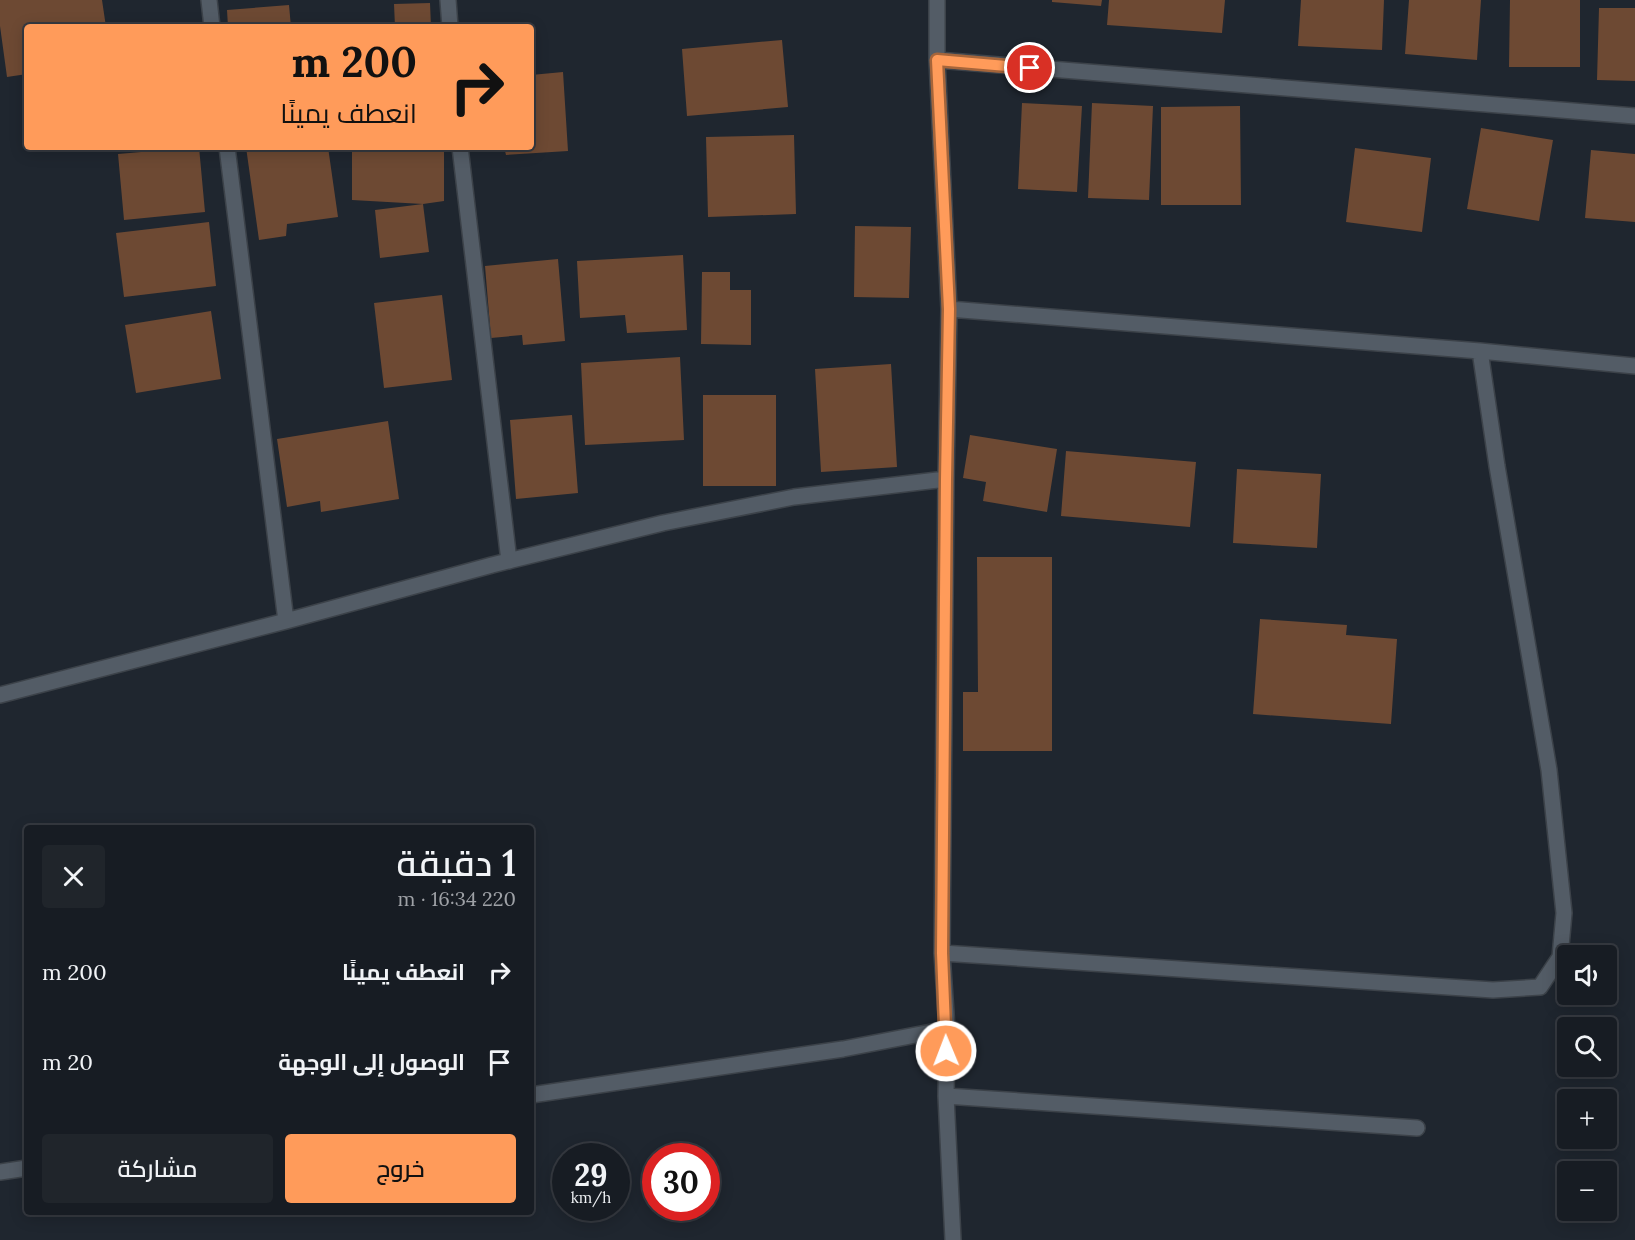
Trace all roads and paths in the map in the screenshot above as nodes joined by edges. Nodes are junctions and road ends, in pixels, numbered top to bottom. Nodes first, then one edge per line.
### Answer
1 (209, 0) edge
2 (448, 0) edge
3 (937, 0) edge
4 (212, 24) edge
5 (450, 24) edge
6 (937, 60) junction
7 (1635, 116) edge
8 (227, 150) edge
9 (460, 150) edge
10 (949, 309) junction
11 (1480, 351) junction
12 (1635, 366) edge
13 (946, 479) junction
14 (509, 561) junction
15 (286, 621) junction
16 (0, 694) edge
17 (942, 953) junction
18 (947, 1029) junction
19 (534, 1095) edge
20 (946, 1096) junction
21 (1417, 1128) dead end
22 (24, 1168) edge
23 (0, 1172) edge
24 (953, 1240) edge

1 - 4 street
2 - 5 street
3 - 6 street
6 - 7 street
6 - 10 street
8 - 15 street
9 - 14 street
10 - 11 street
10 - 13 street
11 - 12 street
11 - 17 street
13 - 14 street
13 - 17 street
14 - 15 street
15 - 16 street
17 - 18 street
18 - 19 street
18 - 20 street
20 - 21 street
20 - 24 street
22 - 23 street

